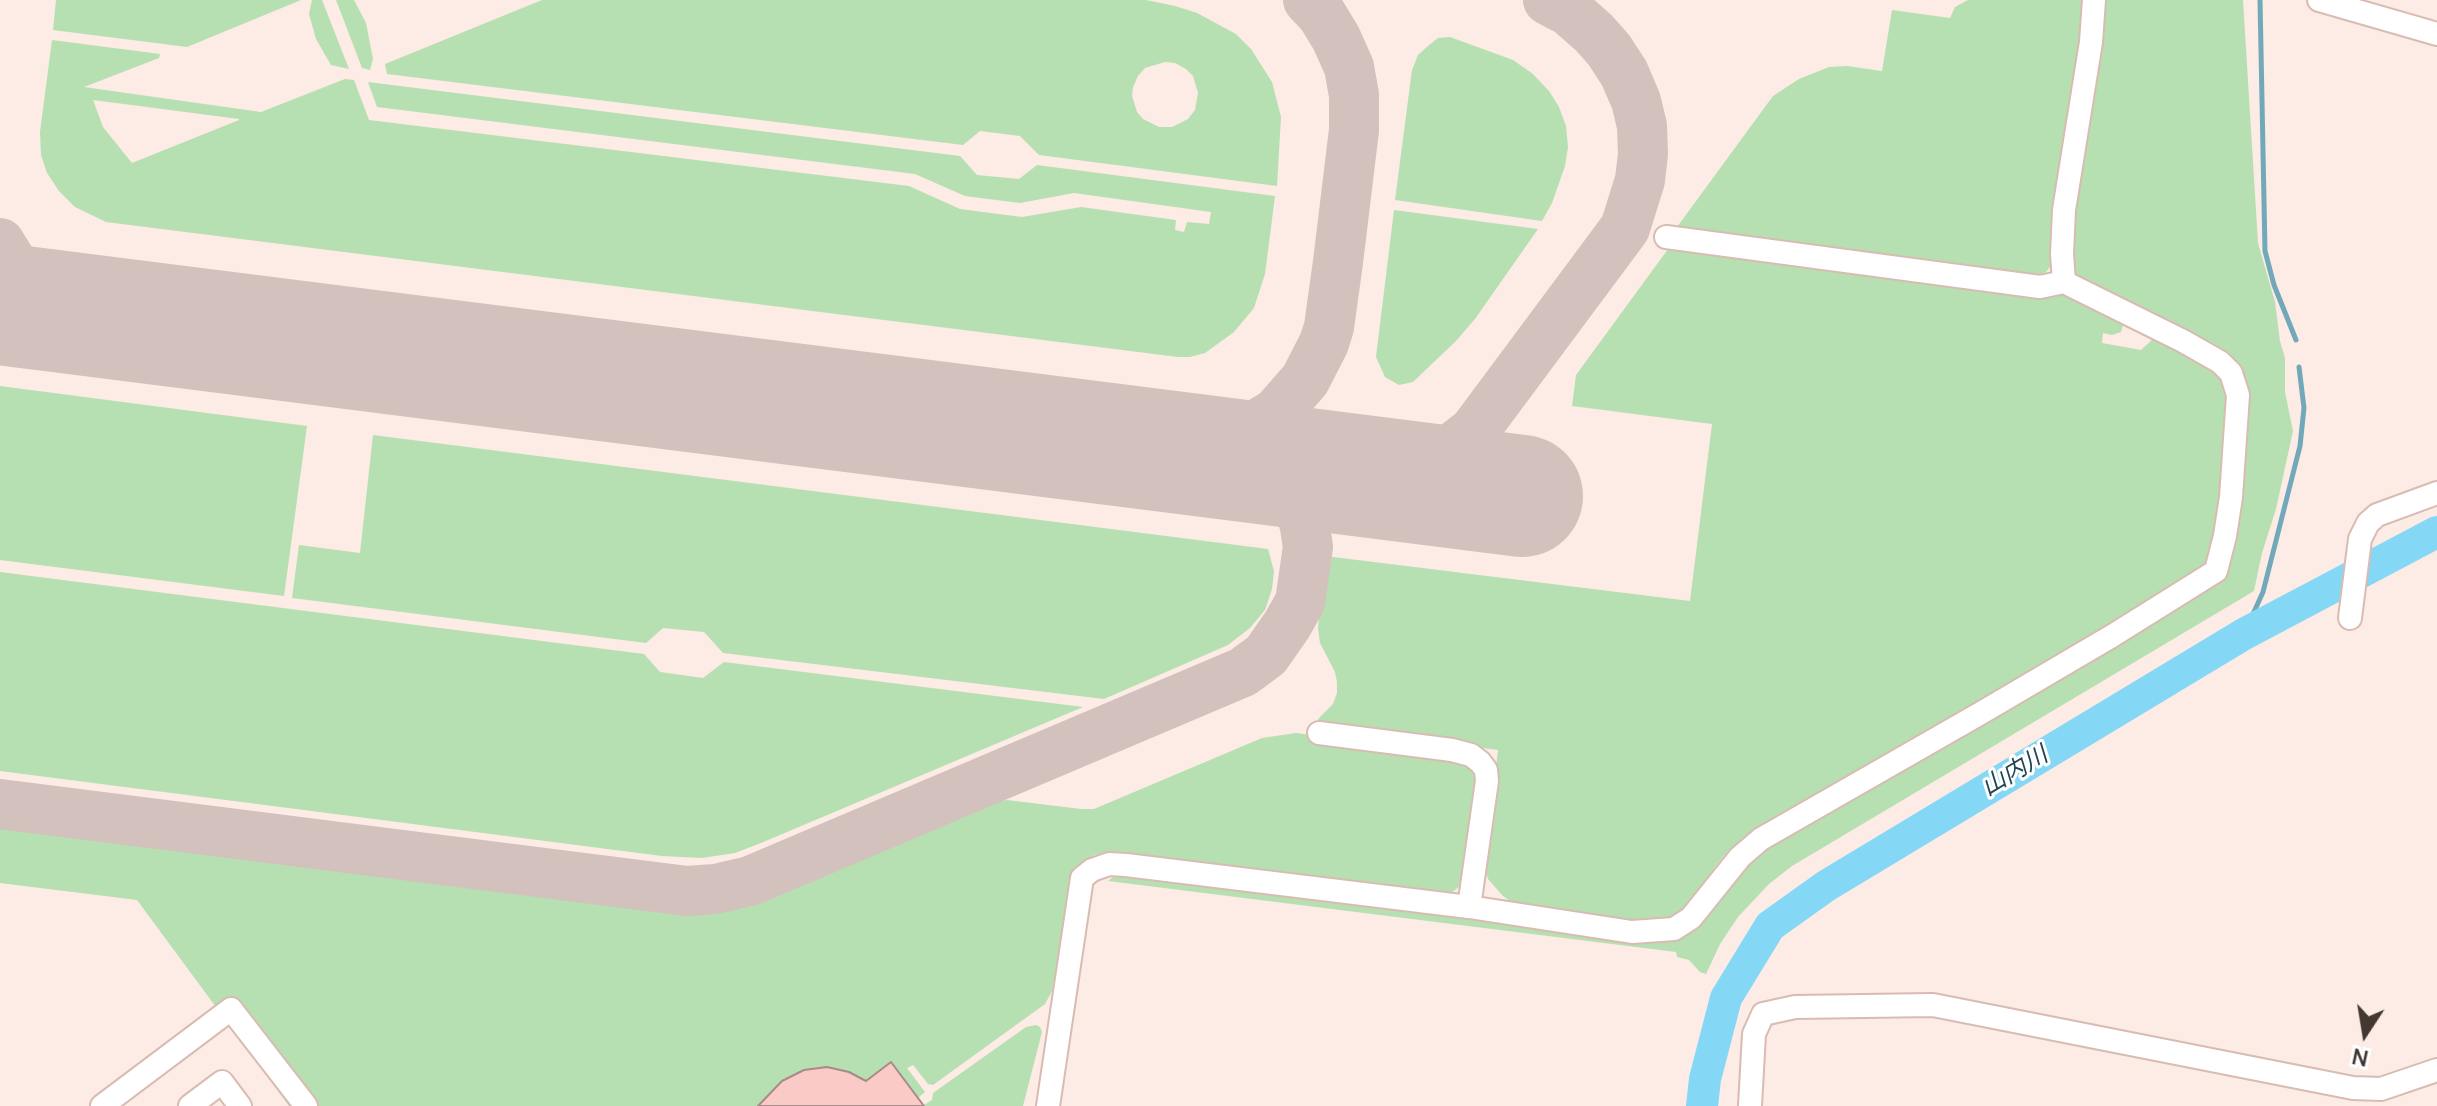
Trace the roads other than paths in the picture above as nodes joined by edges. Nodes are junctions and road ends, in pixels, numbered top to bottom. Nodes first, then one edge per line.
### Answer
1 (2094, 0) edge
2 (2319, 0) edge
3 (2437, 34) edge
4 (1666, 237) dead end
5 (2064, 282) junction
6 (2437, 493) edge
7 (2350, 618) dead end
8 (1319, 733) dead end
9 (1469, 907) junction
10 (2437, 1070) edge
11 (102, 1106) edge
12 (190, 1106) edge
13 (240, 1106) edge
14 (306, 1106) edge
15 (1048, 1106) edge
16 (1750, 1106) edge

1 - 5 street
2 - 3 street
4 - 5 street
5 - 9 street
6 - 7 street
8 - 9 street
9 - 15 street
10 - 16 street
11 - 14 street
12 - 13 street

